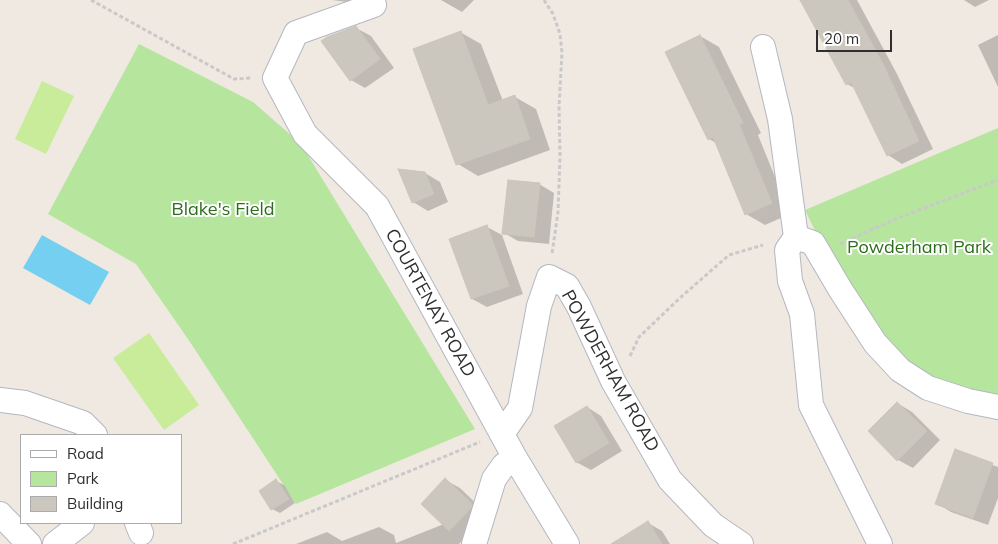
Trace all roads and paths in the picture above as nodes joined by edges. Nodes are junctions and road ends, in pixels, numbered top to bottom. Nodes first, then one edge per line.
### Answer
1 (91, 0) edge
2 (544, 0) edge
3 (374, 5) dead end
4 (763, 47) dead end
5 (275, 78) junction
6 (998, 180) edge
7 (796, 237) junction
8 (768, 244) dead end
9 (836, 246) dead end
10 (549, 277) junction
11 (613, 381) junction
12 (0, 400) edge
13 (998, 407) edge
14 (94, 434) edge
15 (502, 434) junction
16 (515, 458) junction
17 (0, 514) edge
18 (81, 524) edge
19 (29, 544) edge
20 (55, 544) edge
21 (233, 544) edge
22 (474, 544) edge
23 (567, 544) edge
24 (741, 544) edge
25 (880, 544) edge

1 - 5 path
2 - 10 path
3 - 5 street
4 - 7 street
5 - 15 street, COURTENAY ROAD
6 - 9 path
7 - 13 street
7 - 25 street
8 - 11 path
10 - 11 street, POWDERHAM ROAD
10 - 15 street, POWDERHAM ROAD
11 - 24 street, POWDERHAM ROAD
12 - 14 street
15 - 16 street, COURTENAY ROAD
15 - 21 path
16 - 22 street
16 - 23 street, COURTENAY ROAD
17 - 19 street
18 - 20 street

